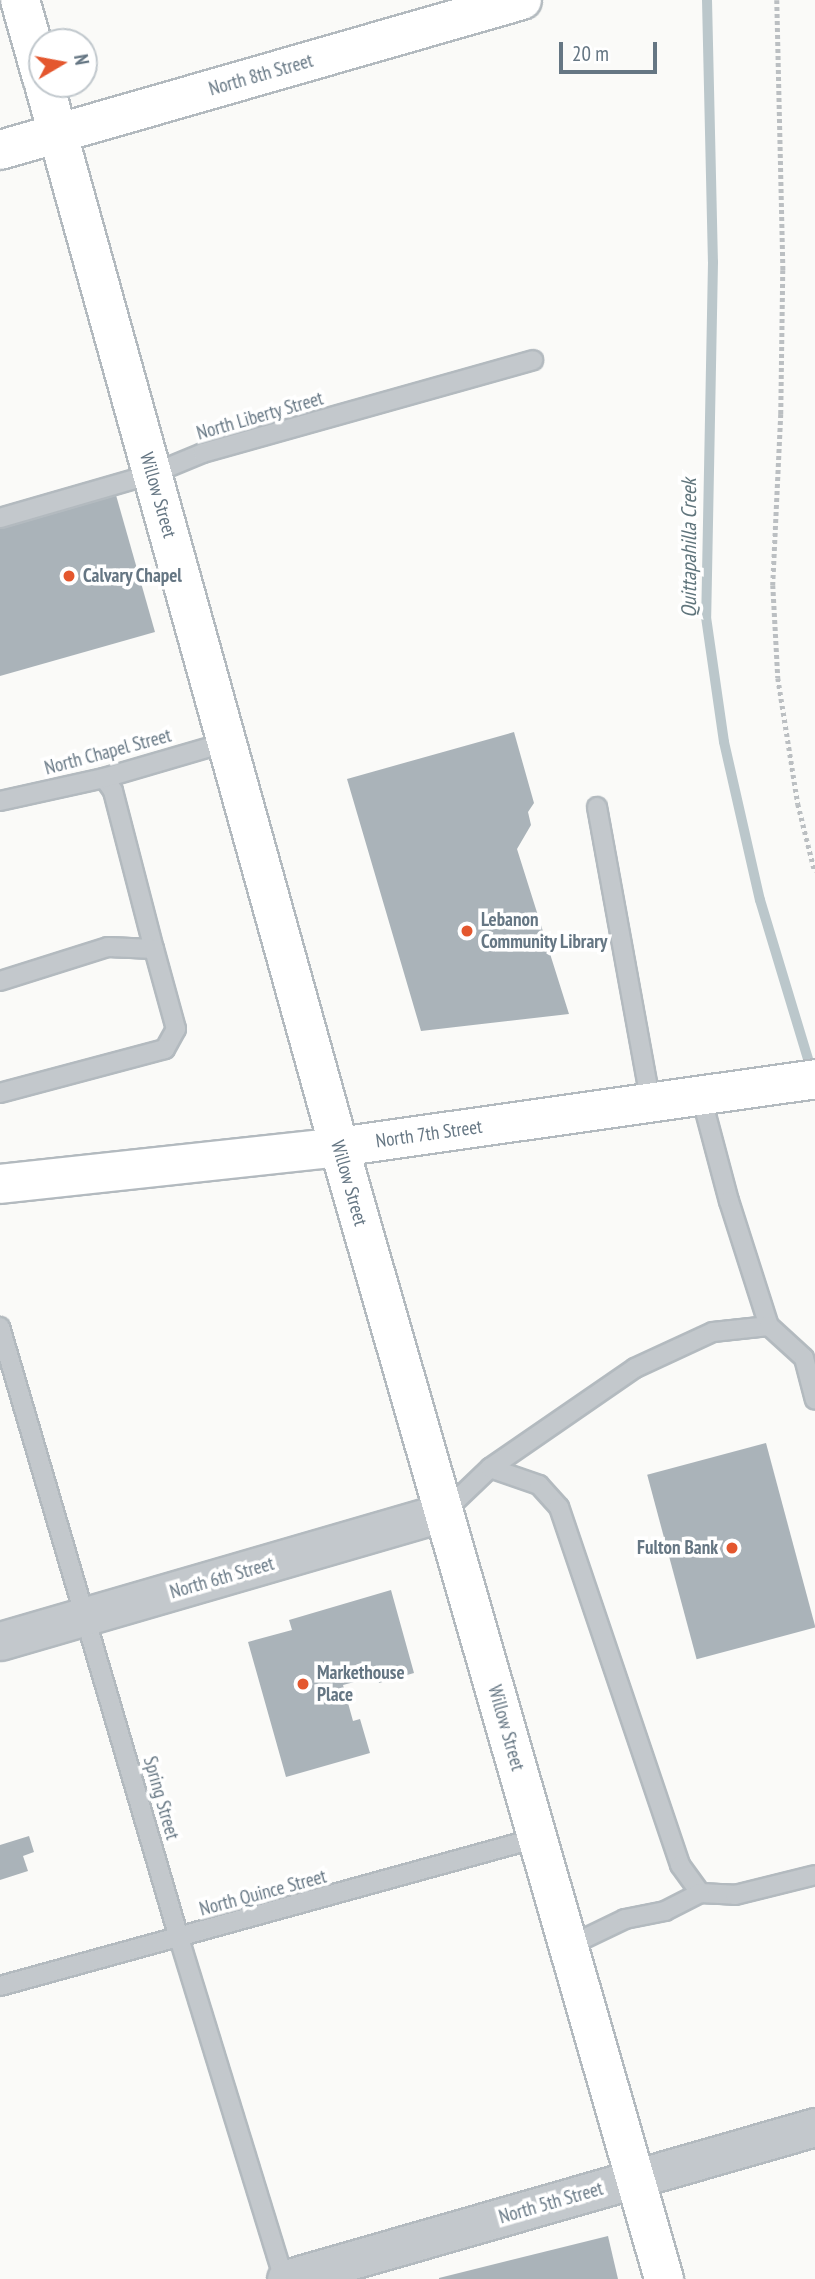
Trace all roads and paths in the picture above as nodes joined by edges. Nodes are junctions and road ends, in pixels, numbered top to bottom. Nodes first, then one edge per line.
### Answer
1 (20, 0) edge
2 (522, 0) edge
3 (777, 0) edge
4 (28, 28) edge
5 (48, 98) edge
6 (57, 133) junction
7 (0, 150) edge
8 (533, 360) dead end
9 (152, 474) junction
10 (0, 518) edge
11 (226, 742) junction
12 (104, 778) junction
13 (0, 802) edge
14 (597, 807) dead end
15 (815, 872) edge
16 (154, 949) junction
17 (0, 981) edge
18 (798, 1082) edge
19 (0, 1093) edge
20 (701, 1096) junction
21 (651, 1103) junction
22 (339, 1147) junction
23 (0, 1184) edge
24 (769, 1326) junction
25 (0, 1327) edge
26 (815, 1400) edge
27 (490, 1468) junction
28 (444, 1512) junction
29 (86, 1618) junction
30 (0, 1641) edge
31 (537, 1838) junction
32 (815, 1875) edge
33 (700, 1893) junction
34 (180, 1938) junction
35 (569, 1946) junction
36 (0, 1986) edge
37 (815, 2127) edge
38 (635, 2178) junction
39 (285, 2279) edge
40 (664, 2279) edge

1 - 4 street
2 - 6 street, North 8th Street
3 - 15 path
5 - 6 street, Willow Street
6 - 7 street, North 8th Street
6 - 9 street, Willow Street
8 - 9 lane, North Liberty Street
9 - 10 lane, North Liberty Street
9 - 11 street, Willow Street
11 - 12 lane, North Chapel Street
11 - 22 street, Willow Street
12 - 13 lane, North Chapel Street
12 - 16 lane
14 - 21 lane
16 - 17 lane
16 - 19 lane
18 - 20 street, North 7th Street
20 - 21 street, North 7th Street
20 - 24 lane
21 - 22 street, North 7th Street
22 - 23 street, North 7th Street
22 - 28 street, Willow Street
24 - 26 lane
24 - 27 lane
25 - 29 lane, Spring Street
27 - 28 lane
27 - 33 lane
28 - 29 street, North 6th Street
28 - 31 street, Willow Street
29 - 30 street, North 6th Street
29 - 34 lane, Spring Street
31 - 34 lane, North Quince Street
31 - 35 street, Willow Street
32 - 33 lane
33 - 35 lane
34 - 36 lane, North Quince Street
34 - 39 lane, Spring Street
35 - 38 street, Willow Street
37 - 38 street, North 5th Street
38 - 39 street, North 5th Street
38 - 40 street, Willow Street

